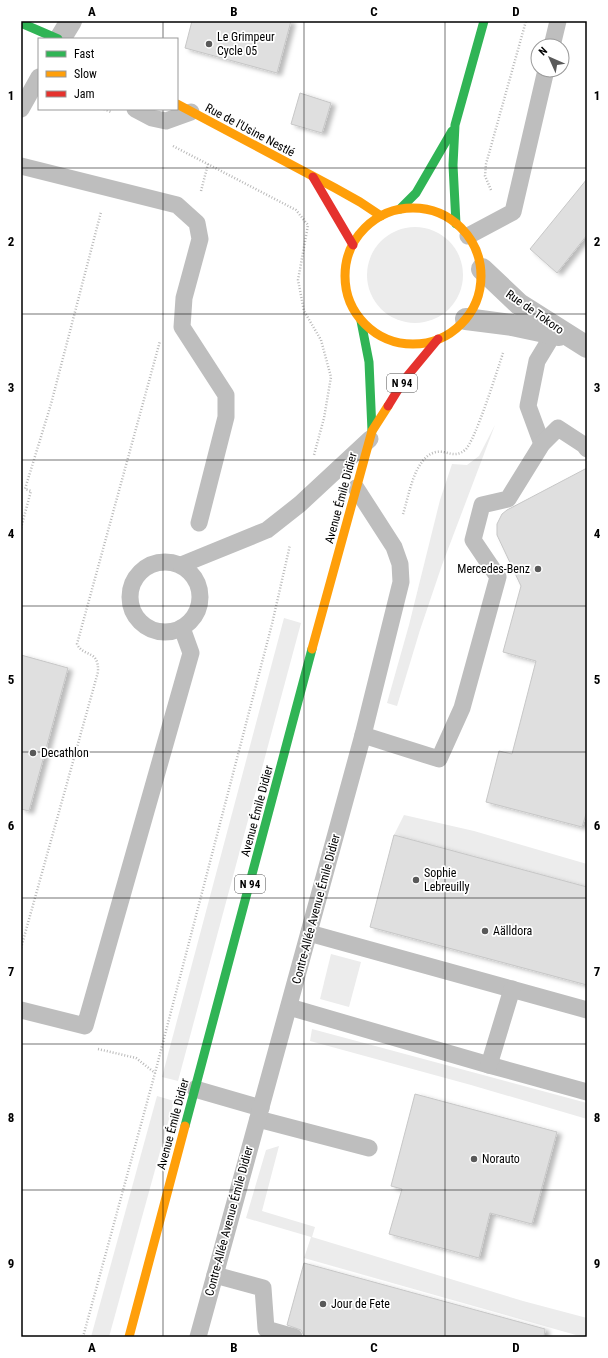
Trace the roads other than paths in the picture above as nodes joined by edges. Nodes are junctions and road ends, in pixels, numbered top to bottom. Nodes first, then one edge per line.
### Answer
1 (70, 21) edge
2 (484, 21) edge
3 (558, 21) edge
4 (21, 23) edge
5 (57, 38) edge
6 (60, 38) edge
7 (554, 38) edge
8 (544, 78) edge
9 (38, 79) edge
10 (38, 106) edge
11 (184, 108) edge
12 (21, 109) edge
13 (137, 110) edge
14 (21, 117) edge
15 (455, 125) junction
16 (21, 166) edge
17 (312, 176) junction
18 (400, 209) junction
19 (381, 216) junction
20 (456, 224) junction
21 (468, 236) junction
22 (353, 245) junction
23 (482, 269) junction
24 (466, 319) junction
25 (361, 321) junction
26 (567, 336) edge
27 (438, 339) junction
28 (371, 435) junction
29 (542, 444) junction
30 (587, 449) edge
31 (356, 488) junction
32 (199, 522) dead end
33 (182, 565) junction
34 (182, 628) junction
35 (363, 735) junction
36 (309, 933) junction
37 (512, 989) junction
38 (289, 1006) junction
39 (21, 1010) edge
40 (587, 1010) edge
41 (489, 1065) junction
42 (195, 1089) junction
43 (587, 1092) edge
44 (259, 1114) junction
45 (369, 1148) dead end
46 (215, 1275) junction
47 (129, 1337) edge
48 (198, 1337) edge
49 (294, 1337) edge

1 - 6 street
2 - 15 main road
3 - 7 lane
4 - 5 main road
8 - 21 lane
9 - 12 lane
10 - 14 lane
11 - 13 lane
11 - 17 main road, Rue de l'Usine Nestlé
15 - 18 main road
15 - 20 main road
16 - 32 lane
17 - 19 main road, Rue de l'Usine Nestlé
17 - 22 main road
18 - 19 main road
18 - 20 main road
19 - 22 main road
20 - 21 main road
21 - 23 main road
22 - 25 main road
23 - 24 main road
23 - 26 street, Rue de Tokoro
24 - 26 street, Rue de Tokoro
24 - 27 main road
25 - 27 main road
25 - 28 main road, Avenue Émile Didier / N 94
26 - 29 lane
27 - 28 main road, Avenue Émile Didier / N 94
28 - 31 main road, Avenue Émile Didier / N 94
28 - 33 lane
29 - 30 lane
29 - 35 lane
31 - 35 lane, Contre-Allée Avenue Émile Didier
31 - 42 main road, Avenue Émile Didier / N 94
33 - 34 lane
33 - 34 lane
34 - 39 lane
35 - 36 lane, Contre-Allée Avenue Émile Didier
36 - 37 lane
36 - 38 lane, Contre-Allée Avenue Émile Didier
37 - 40 lane
37 - 41 lane
38 - 41 lane
38 - 44 lane, Contre-Allée Avenue Émile Didier
41 - 43 lane
42 - 44 lane
42 - 47 main road, Avenue Émile Didier / N 94
44 - 45 lane
44 - 46 lane, Contre-Allée Avenue Émile Didier
46 - 48 lane, Contre-Allée Avenue Émile Didier
46 - 49 lane

